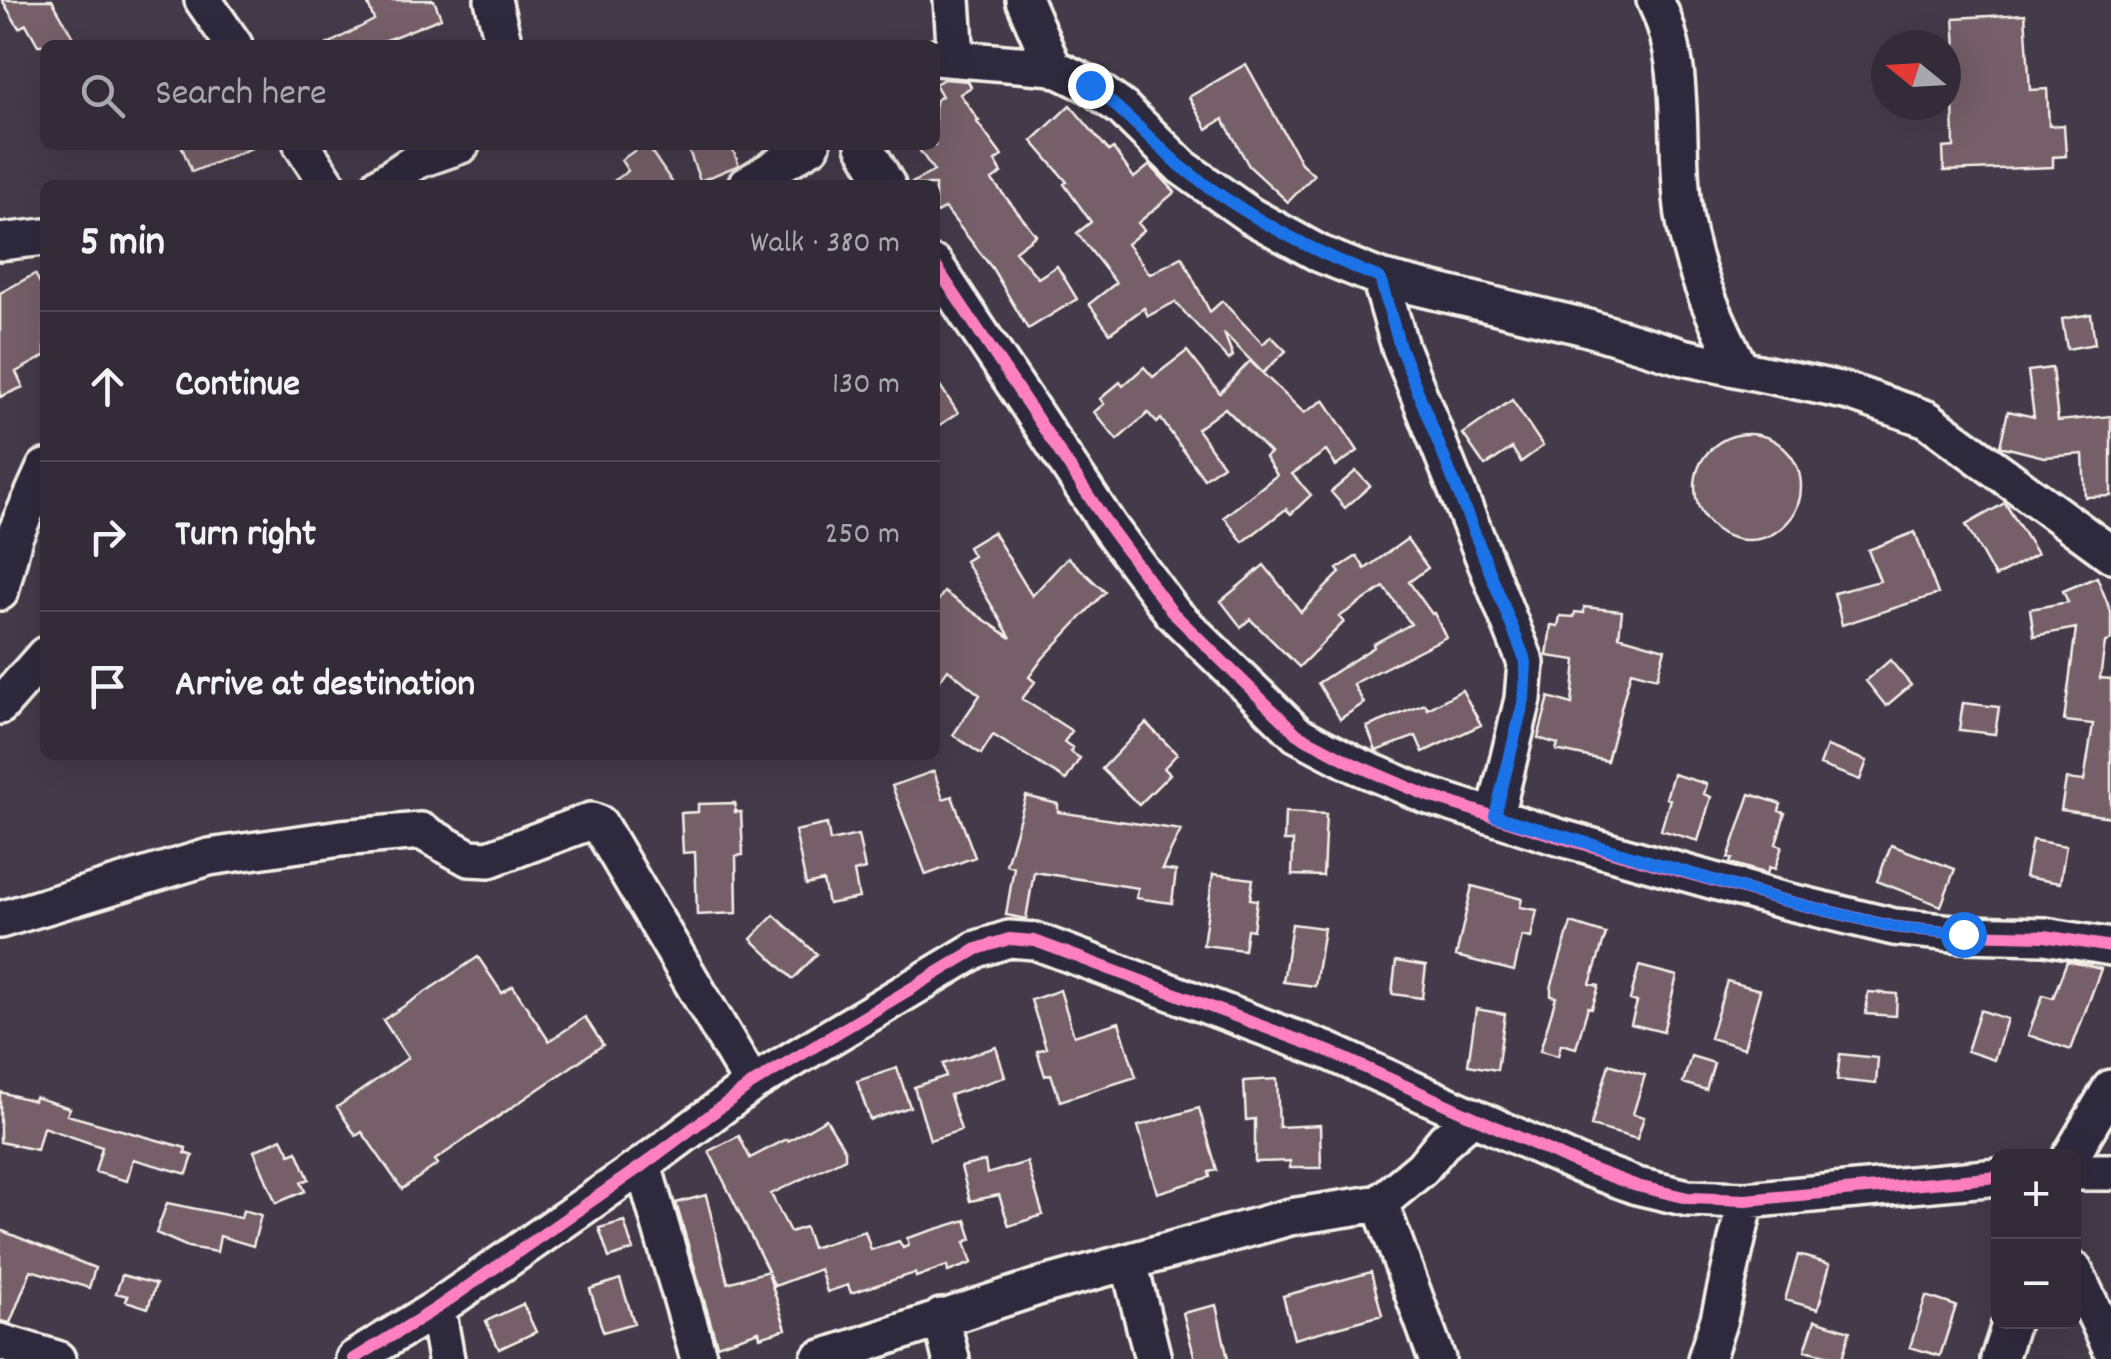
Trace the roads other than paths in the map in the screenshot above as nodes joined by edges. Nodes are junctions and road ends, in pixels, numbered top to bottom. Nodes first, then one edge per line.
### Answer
1 (203, 0) edge
2 (493, 0) edge
3 (952, 0) edge
4 (1024, 0) edge
5 (1662, 5) edge
6 (231, 40) edge
7 (503, 40) edge
8 (945, 58) edge
9 (1053, 68) junction
10 (304, 150) edge
11 (447, 150) edge
12 (804, 150) edge
13 (867, 150) edge
14 (319, 180) edge
15 (388, 180) edge
16 (754, 180) edge
17 (884, 180) edge
18 (40, 238) edge
19 (0, 242) edge
20 (940, 273) edge
21 (1380, 278) junction
22 (1739, 366) junction
23 (40, 479) edge
24 (2111, 554) edge
25 (0, 592) edge
26 (40, 661) edge
27 (0, 706) edge
28 (1495, 816) junction
29 (0, 920) edge
30 (2111, 947) edge
31 (752, 1084) junction
32 (2111, 1088) edge
33 (1473, 1116) junction
34 (2075, 1149) edge
35 (643, 1165) junction
36 (2081, 1172) edge
37 (2111, 1172) edge
38 (1991, 1178) edge
39 (1746, 1200) junction
40 (1380, 1203) junction
41 (1128, 1262) junction
42 (2081, 1285) edge
43 (437, 1308) junction
44 (941, 1317) junction
45 (2009, 1329) edge
46 (0, 1342) edge
47 (2111, 1348) edge
48 (57, 1359) edge
49 (354, 1359) edge
50 (446, 1359) edge
51 (698, 1359) edge
52 (819, 1359) edge
53 (951, 1359) edge
54 (1153, 1359) edge
55 (1437, 1359) edge
56 (1706, 1359) edge
57 (1999, 1359) edge

1 - 6 street
2 - 7 street
3 - 8 street
4 - 9 street
5 - 22 street
8 - 9 street
9 - 21 street
10 - 14 street
11 - 15 street
12 - 16 street
13 - 17 street
18 - 19 street
20 - 28 street
21 - 22 street
21 - 28 street
22 - 24 street
23 - 25 street
26 - 27 street
28 - 30 street
29 - 31 street
31 - 33 street
31 - 35 street
32 - 34 street
33 - 39 street
33 - 40 street
35 - 43 street
35 - 51 street
36 - 37 street
38 - 39 street
39 - 56 street
40 - 41 street
40 - 55 street
41 - 44 street
41 - 54 street
42 - 47 street
43 - 49 street
43 - 50 street
44 - 52 street
44 - 53 street
45 - 57 street
46 - 48 street

